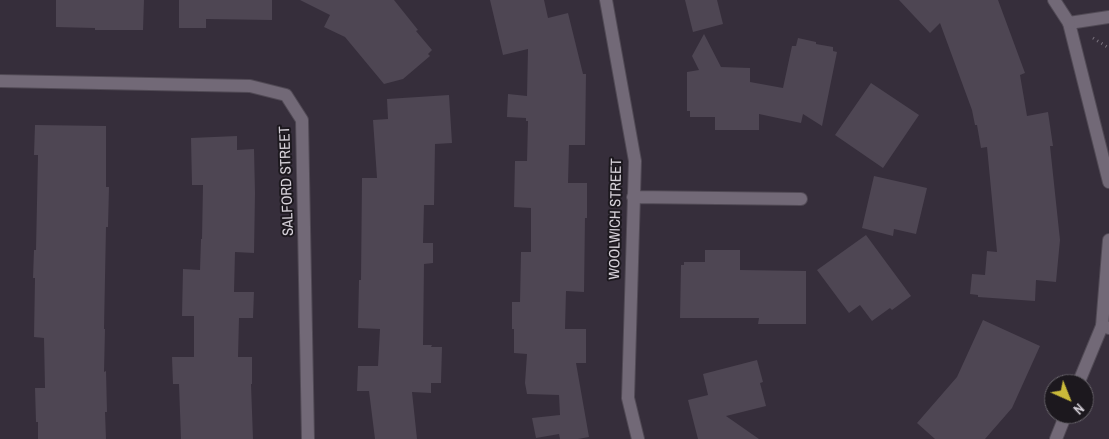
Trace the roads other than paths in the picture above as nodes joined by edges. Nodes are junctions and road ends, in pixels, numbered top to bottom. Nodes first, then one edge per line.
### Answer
1 (606, 0) edge
2 (1054, 0) edge
3 (1109, 16) edge
4 (1069, 23) junction
5 (0, 81) edge
6 (1109, 182) edge
7 (634, 197) junction
8 (801, 199) dead end
9 (1109, 240) edge
10 (1106, 327) edge
11 (1083, 374) edge
12 (1062, 424) edge
13 (308, 439) edge
14 (638, 439) edge
15 (1056, 439) edge

1 - 7 street, WOOLWICH STREET
2 - 4 street
3 - 4 street
4 - 6 street
5 - 13 street, SALFORD STREET
7 - 8 street
7 - 14 street, WOOLWICH STREET
9 - 10 street
10 - 11 street
12 - 15 street

